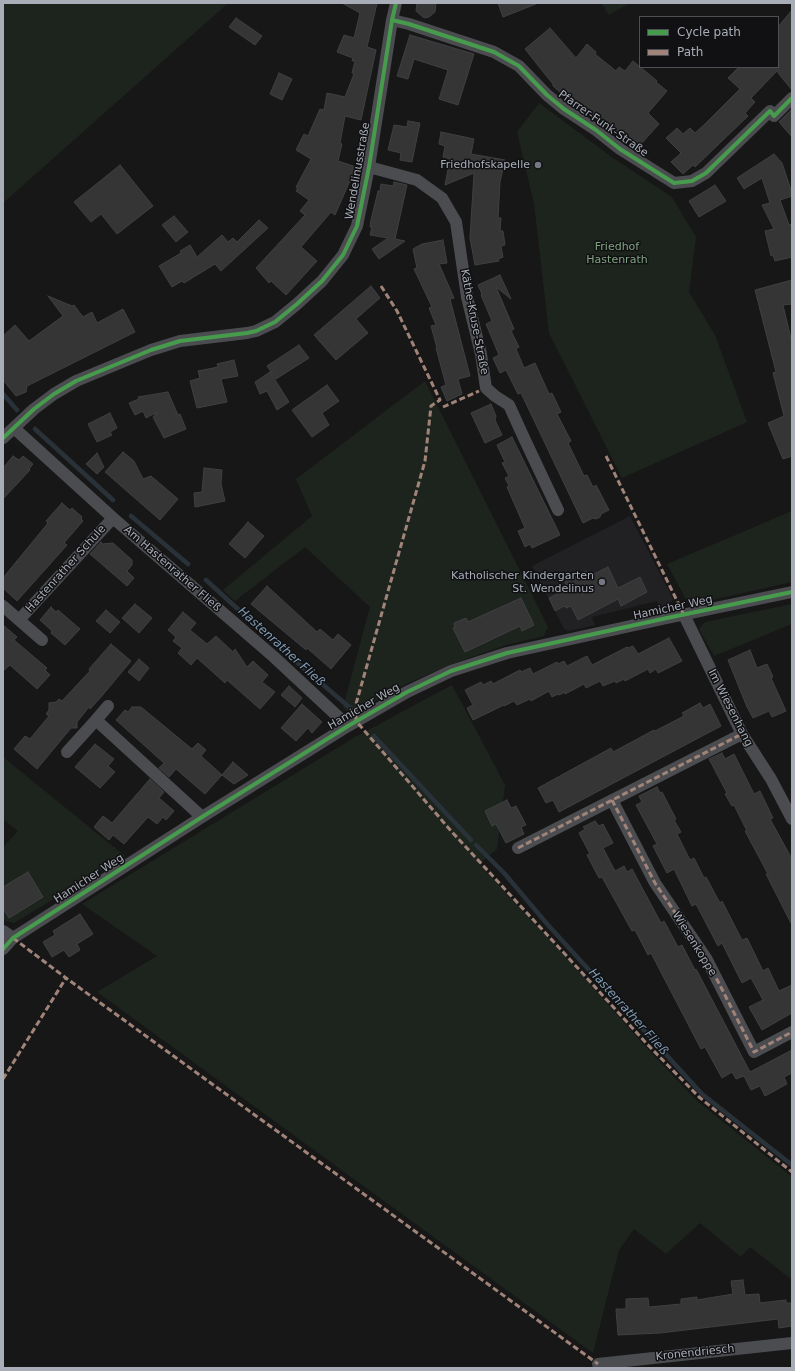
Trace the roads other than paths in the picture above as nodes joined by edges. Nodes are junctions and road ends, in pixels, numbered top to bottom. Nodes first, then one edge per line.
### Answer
1 (396, 3) edge
2 (392, 20) junction
3 (792, 98) edge
4 (369, 167) junction
5 (14, 428) junction
6 (3, 438) edge
7 (558, 510) dead end
8 (112, 518) junction
9 (792, 592) edge
10 (3, 606) edge
11 (684, 615) junction
12 (19, 620) junction
13 (42, 640) dead end
14 (108, 706) dead end
15 (96, 720) junction
16 (348, 726) junction
17 (742, 734) junction
18 (67, 752) dead end
19 (612, 800) junction
20 (202, 817) junction
21 (792, 819) edge
22 (518, 848) dead end
23 (8, 934) edge
24 (3, 949) edge
25 (792, 1032) edge
26 (792, 1343) edge
27 (601, 1366) edge

1 - 2 street, Wendelinusstraße
2 - 3 street, Pfarrer-Funk-Straße
2 - 4 street, Wendelinusstraße
4 - 5 street, Wendelinusstraße
4 - 7 street, Käthe-Kruse-Straße
5 - 6 street, Wendelinusstraße
5 - 8 street, Am Hastenrather Fließ
8 - 12 street, Hastenrather Schule
8 - 16 street, Am Hastenrather Fließ
9 - 11 street, Hamicher Weg
10 - 12 street, Hastenrather Schule
11 - 16 street, Hamicher Weg
11 - 17 street, Im Wiesenhang
12 - 13 street, Hastenrather Schule
14 - 15 street
15 - 18 street
15 - 20 street
16 - 20 street, Hamicher Weg
17 - 19 street
17 - 21 street, Im Wiesenhang
19 - 22 street
19 - 25 street, Wiesenkoppe
20 - 23 street, Hamicher Weg
23 - 24 street, Hamicher Weg
26 - 27 street, Kronendriesch

